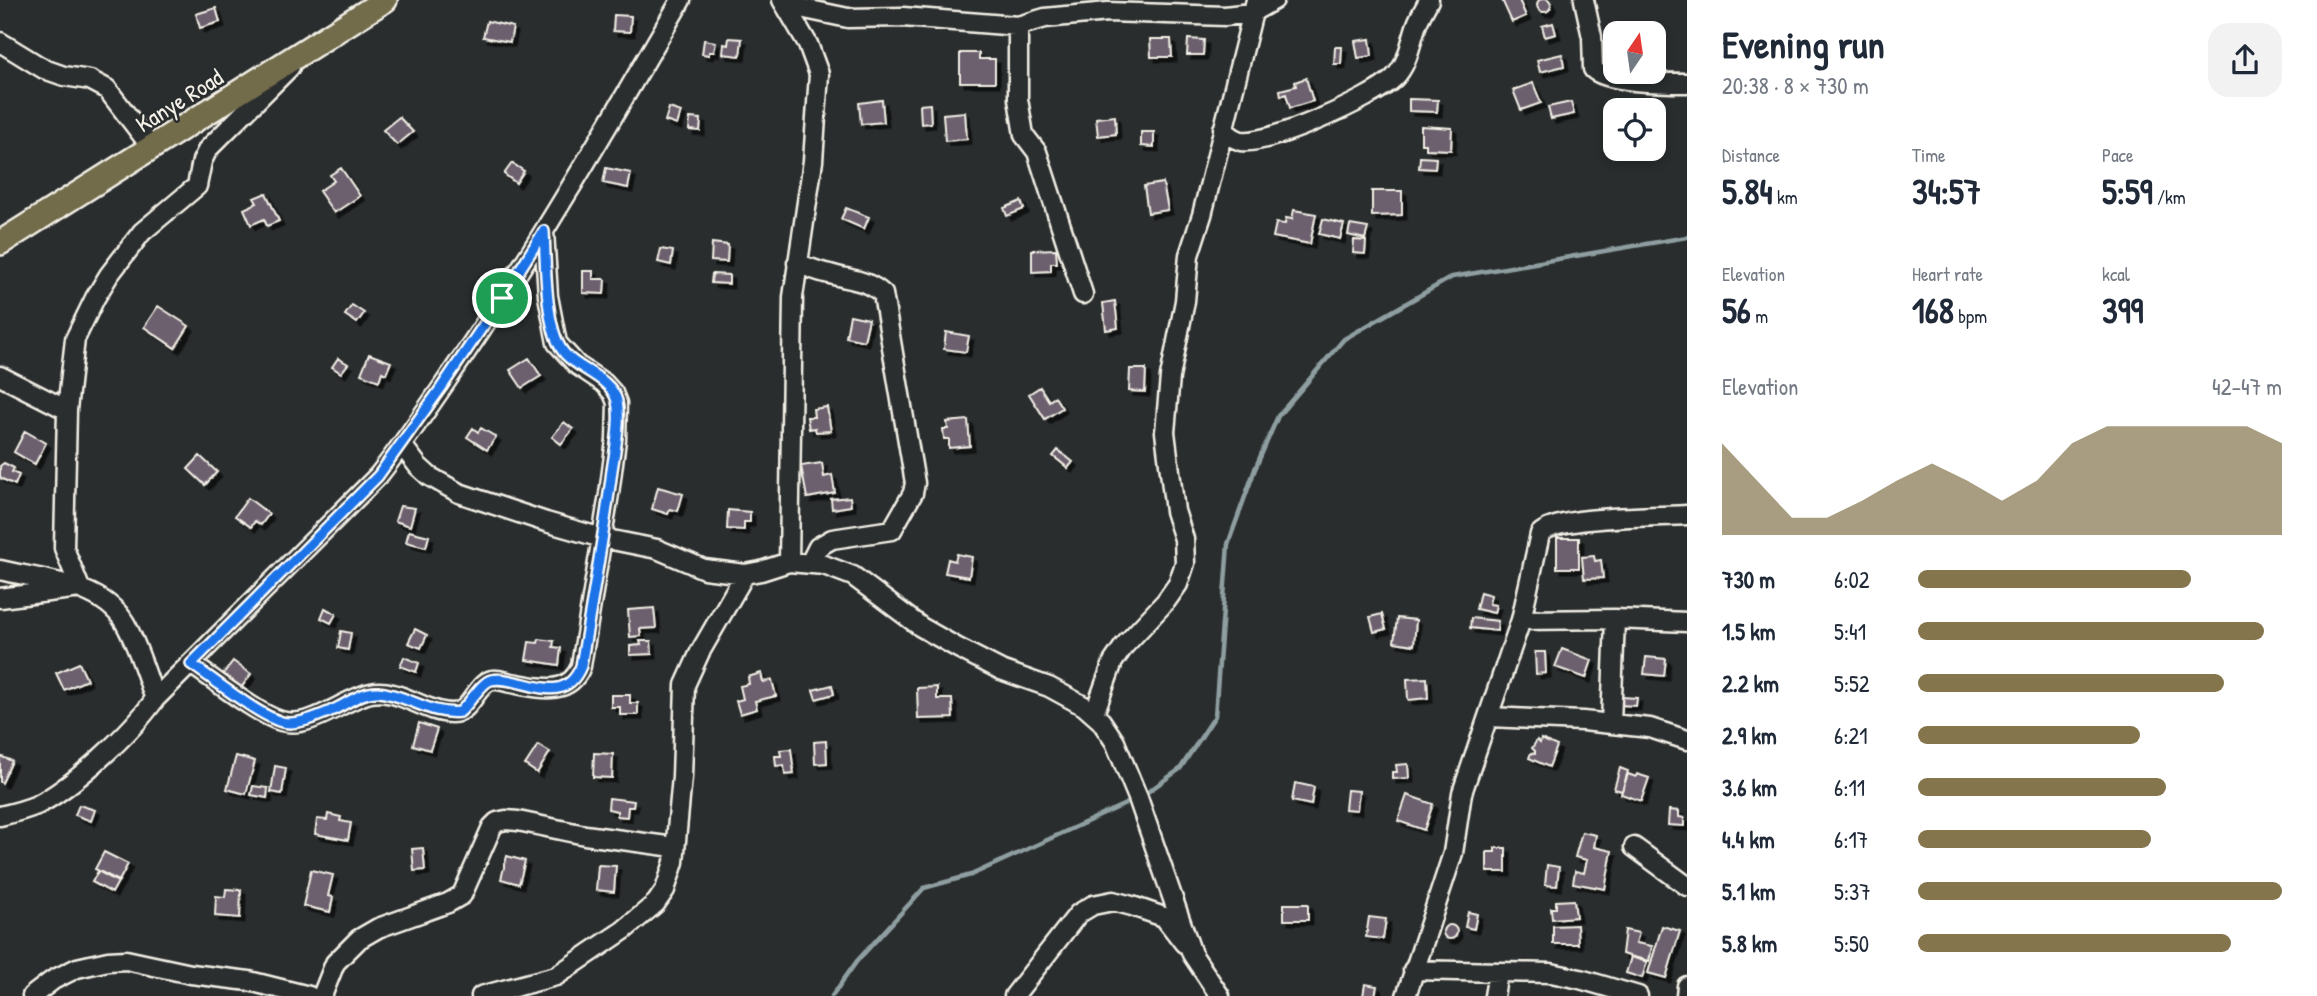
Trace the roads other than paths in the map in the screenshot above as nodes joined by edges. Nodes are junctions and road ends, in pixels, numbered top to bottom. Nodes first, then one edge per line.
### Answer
1 (385, 0) edge
2 (681, 0) edge
3 (1274, 0) edge
4 (1429, 0) edge
5 (1584, 0) edge
6 (784, 3) edge
7 (1253, 7) edge
8 (1018, 26) junction
9 (0, 42) edge
10 (307, 50) junction
11 (1687, 83) edge
12 (1223, 129) junction
13 (152, 148) junction
14 (544, 231) junction
15 (0, 243) edge
16 (797, 262) junction
17 (1083, 294) dead end
18 (0, 376) edge
19 (67, 410) junction
20 (402, 445) junction
21 (1687, 515) edge
22 (602, 538) junction
23 (789, 562) junction
24 (810, 562) junction
25 (0, 570) edge
26 (745, 573) junction
27 (80, 588) junction
28 (0, 598) edge
29 (1615, 619) junction
30 (1521, 620) junction
31 (1687, 622) edge
32 (191, 664) junction
33 (155, 699) junction
34 (1094, 714) junction
35 (1489, 717) junction
36 (1611, 724) junction
37 (1687, 740) edge
38 (0, 816) edge
39 (674, 847) junction
40 (1634, 847) dead end
41 (1687, 886) edge
42 (1192, 954) junction
43 (1413, 970) junction
44 (1498, 973) junction
45 (1687, 986) edge
46 (32, 996) edge
47 (309, 996) edge
48 (322, 996) edge
49 (481, 996) edge
50 (1014, 996) edge
51 (1220, 996) edge
52 (1406, 996) edge
53 (1494, 996) edge
54 (1638, 996) edge
55 (1686, 996) edge

1 - 10 main road, Kanye Road
2 - 14 street
3 - 7 street
4 - 12 street
5 - 11 street
6 - 8 street
6 - 16 street
7 - 8 street
7 - 12 street
8 - 17 street
9 - 13 street
10 - 13 main road, Kanye Road
10 - 19 street
12 - 34 street
13 - 15 main road, Kanye Road
14 - 20 street
14 - 22 street
16 - 23 street
16 - 24 street
18 - 19 street
19 - 27 street
20 - 22 street
20 - 32 street
21 - 30 street
22 - 26 street
22 - 32 street
23 - 24 street
23 - 26 street
24 - 34 street
25 - 27 street
26 - 39 street
27 - 28 street
27 - 33 street
29 - 30 street
29 - 31 street
29 - 36 street
30 - 35 street
32 - 33 street
33 - 38 street
34 - 42 street
35 - 36 street
35 - 43 street
36 - 37 street
39 - 48 street
39 - 49 street
40 - 41 street
42 - 50 street
42 - 51 street
43 - 44 street
43 - 52 street
44 - 53 street
44 - 54 street
45 - 55 street
46 - 47 street

